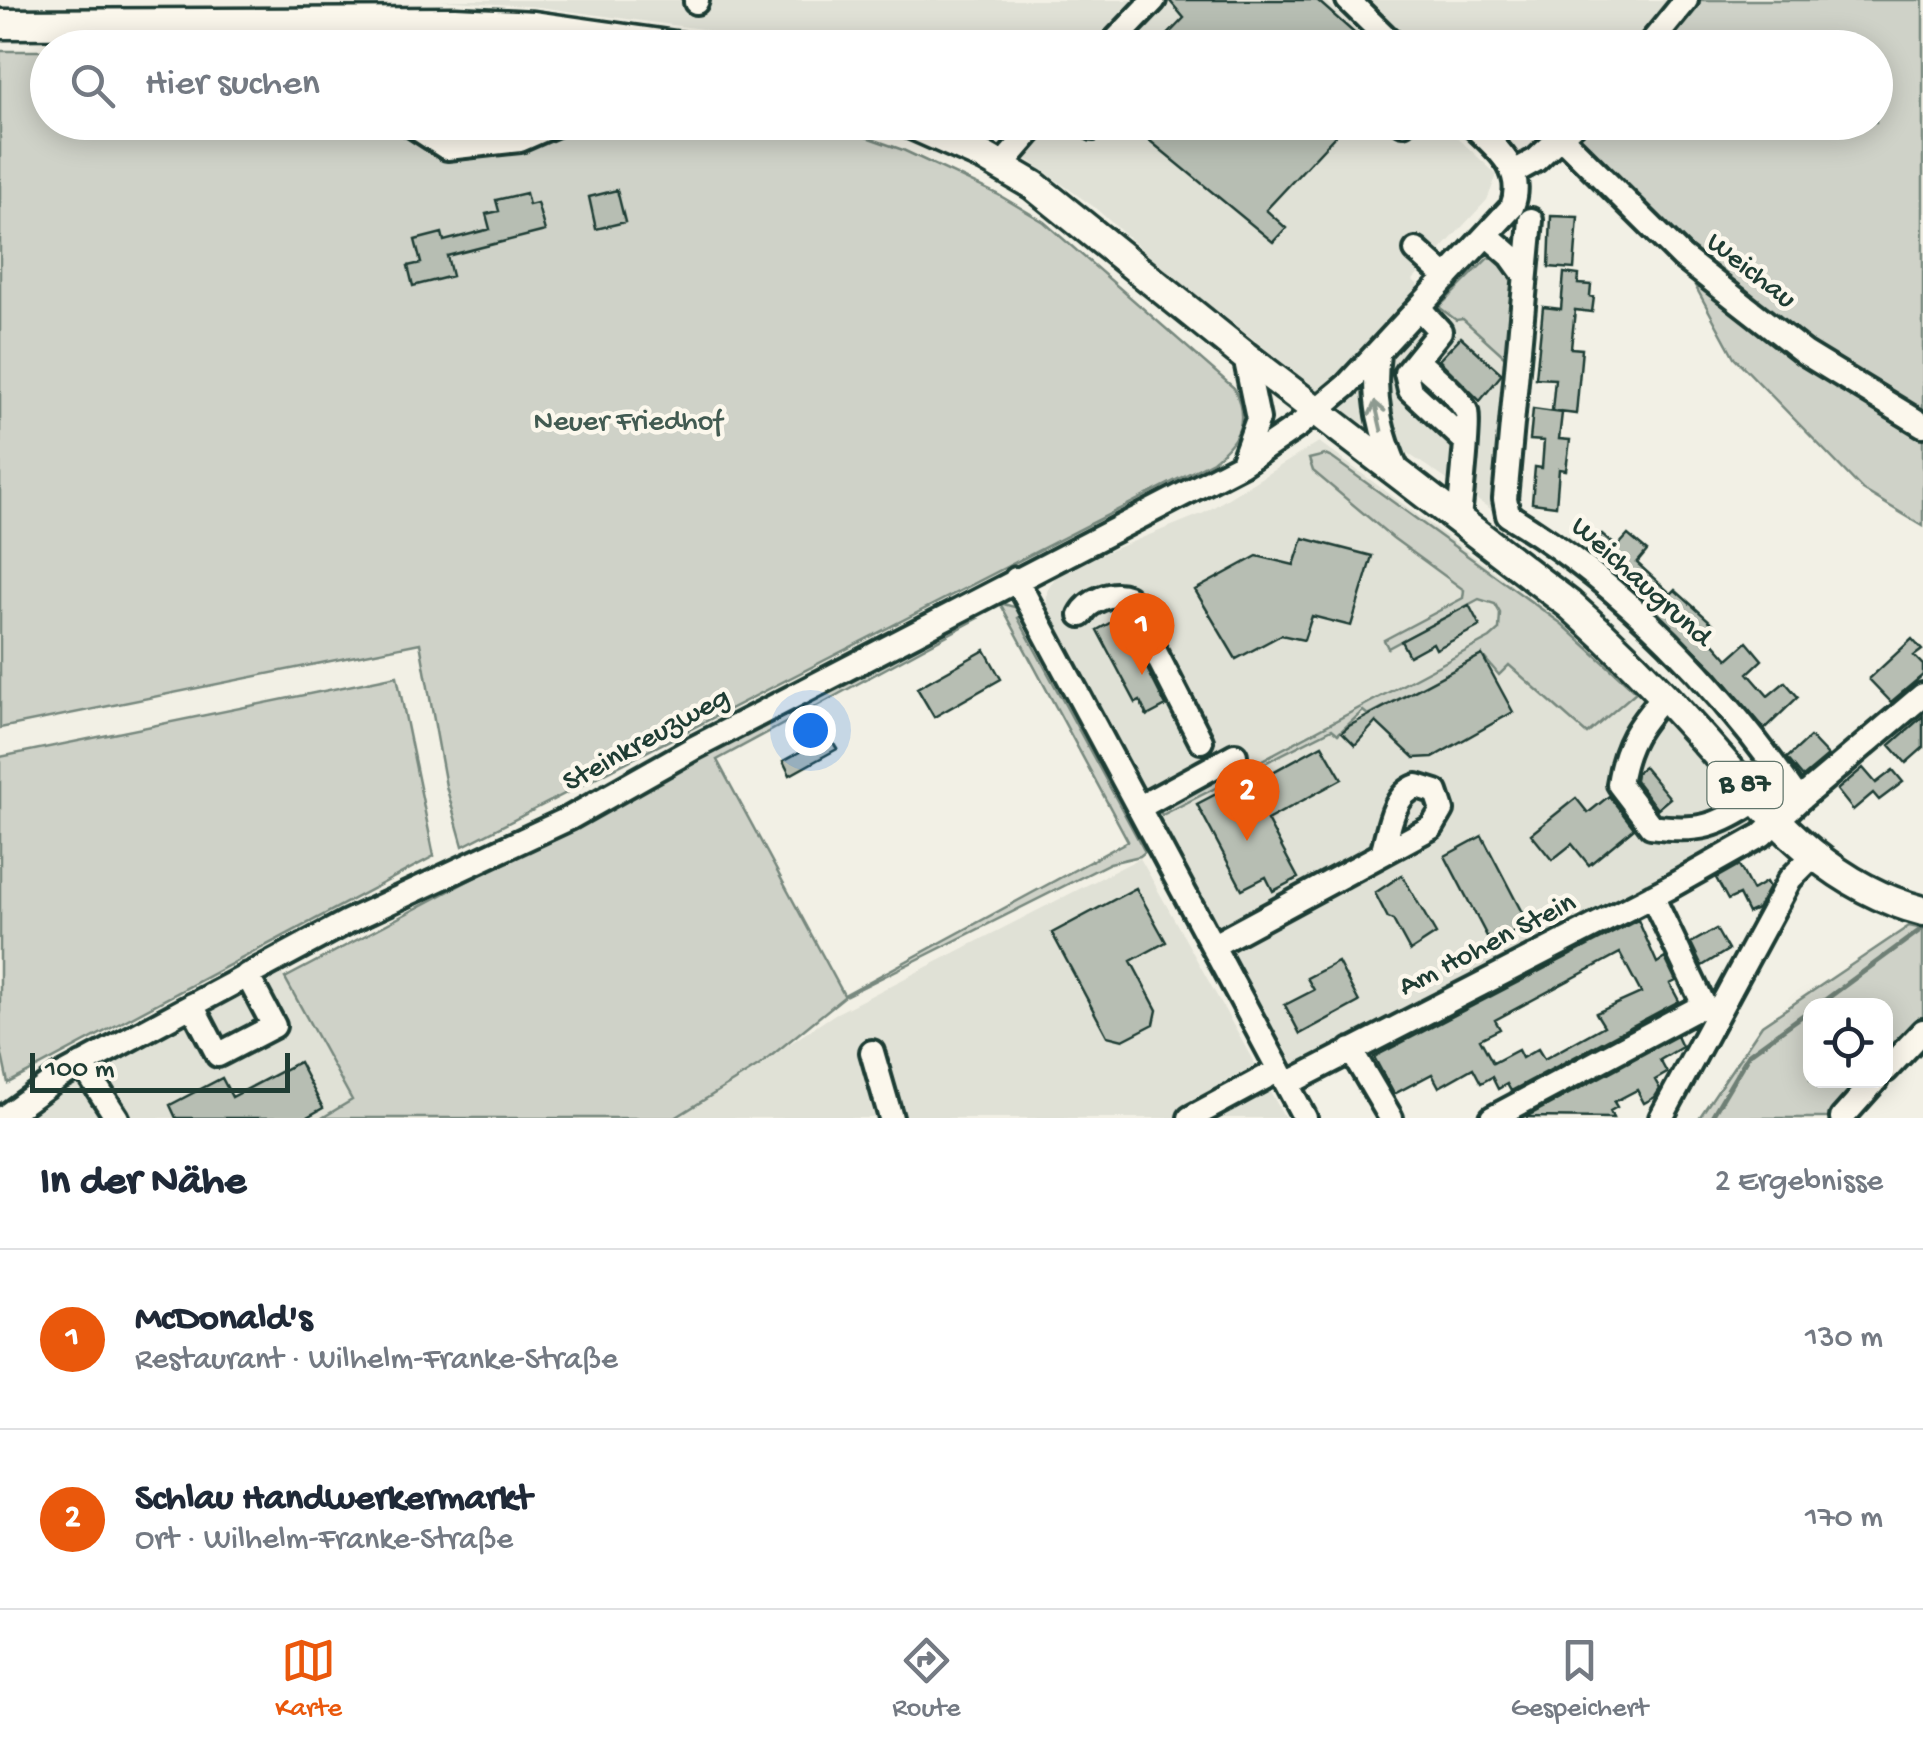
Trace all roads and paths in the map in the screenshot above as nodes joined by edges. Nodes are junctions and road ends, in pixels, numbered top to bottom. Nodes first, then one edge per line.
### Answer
1 (1154, 0) edge
2 (1348, 0) edge
3 (1686, 0) edge
4 (358, 10) edge
5 (300, 20) junction
6 (0, 24) edge
7 (307, 30) edge
8 (562, 30) edge
9 (1125, 30) edge
10 (1379, 30) edge
11 (1662, 30) edge
12 (435, 140) edge
13 (520, 140) edge
14 (945, 140) edge
15 (1023, 140) edge
16 (1488, 140) edge
17 (1558, 140) edge
18 (1578, 140) edge
19 (1001, 166) junction
20 (1514, 172) junction
21 (1531, 220) dead end
22 (1487, 235) junction
23 (1416, 250) dead end
24 (1524, 274) junction
25 (1446, 278) junction
26 (1420, 309) junction
27 (1378, 354) junction
28 (1246, 356) junction
29 (1318, 411) junction
30 (1923, 426) edge
31 (1242, 464) junction
32 (1399, 474) junction
33 (1459, 520) junction
34 (1016, 579) junction
35 (1081, 615) dead end
36 (1923, 695) edge
37 (1664, 696) junction
38 (1201, 742) dead end
39 (1235, 755) dead end
40 (1758, 800) junction
41 (1800, 800) junction
42 (1140, 807) junction
43 (1778, 822) junction
44 (1382, 854) dead end
45 (1813, 856) junction
46 (1652, 896) junction
47 (1923, 911) edge
48 (1214, 945) junction
49 (247, 975) junction
50 (192, 1005) junction
51 (1923, 1030) edge
52 (1351, 1050) junction
53 (872, 1052) dead end
54 (1893, 1062) edge
55 (82, 1064) junction
56 (1283, 1077) junction
57 (1869, 1088) edge
58 (3, 1118) edge
59 (117, 1118) edge
60 (890, 1118) edge
61 (1190, 1118) edge
62 (1304, 1118) edge
63 (1391, 1118) edge
64 (1492, 1118) edge
65 (1661, 1118) edge
66 (1842, 1118) edge

1 - 9 street
2 - 10 street
3 - 11 street
4 - 5 main road
4 - 8 main road
5 - 6 main road
5 - 7 street
12 - 13 street
14 - 19 main road, B 87
15 - 19 street
16 - 20 street
17 - 20 street
18 - 30 street, Weichau
19 - 28 main road, B 87
20 - 22 street, Steinkreuzweg
21 - 24 street, Weichaugrund
22 - 24 street
22 - 25 street, Steinkreuzweg
23 - 25 street
24 - 41 street, Weichaugrund
25 - 26 street, Steinkreuzweg
26 - 27 street, Steinkreuzweg
26 - 33 street
27 - 29 street, Steinkreuzweg
32 -> 27 street
28 - 29 main road, B 87
28 - 31 street
29 - 31 street, Steinkreuzweg
29 - 32 main road, B 87
31 - 34 street, Steinkreuzweg
32 - 33 main road, B 87
33 - 37 main road, B 87
34 - 42 street
34 - 49 street, Steinkreuzweg
35 - 38 street
36 - 41 street
37 - 40 main road, B 87
37 - 40 street
39 - 42 street
40 - 43 main road, B 87
41 - 43 street
42 - 48 street
43 - 45 main road, B 87
43 - 46 street, Am Hohen Stein
44 - 48 street
45 - 47 main road, B 87
45 - 65 street
46 - 52 street, Am Hohen Stein
46 - 64 street
48 - 56 street
49 - 50 street, Steinkreuzweg
49 - 50 street
50 - 55 street, Steinkreuzweg
51 - 54 street
52 - 56 street, Am Hohen Stein
52 - 63 street
53 - 60 street
55 - 58 street, Steinkreuzweg
55 - 59 street
56 - 61 street, Am Hohen Stein
56 - 62 street
57 - 66 street

